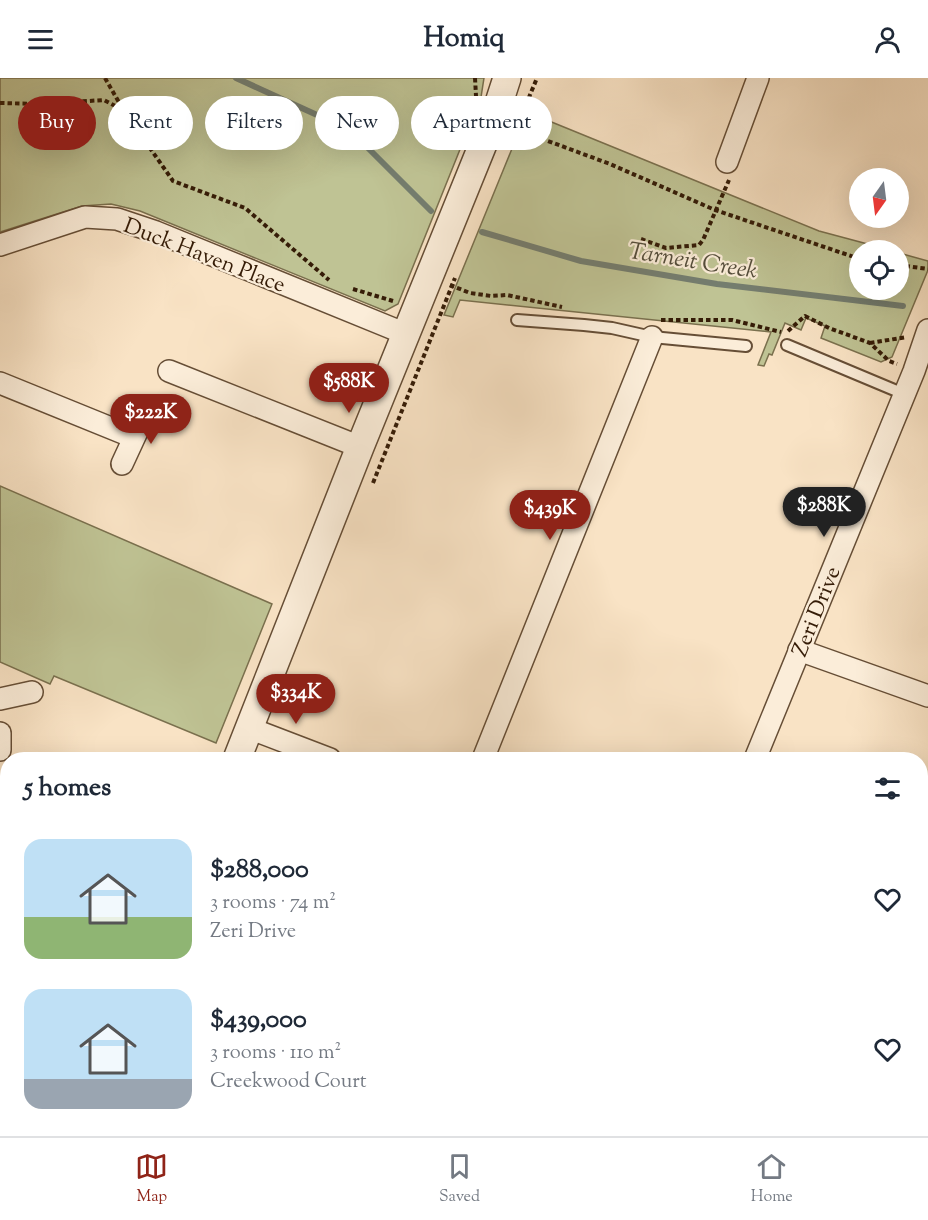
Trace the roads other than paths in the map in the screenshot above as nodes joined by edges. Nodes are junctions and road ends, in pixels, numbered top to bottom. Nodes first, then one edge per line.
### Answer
1 (758, 78) edge
2 (505, 80) edge
3 (725, 161) road end
4 (0, 244) edge
5 (517, 320) dead end
6 (655, 328) junction
7 (927, 332) edge
8 (406, 334) junction
9 (787, 345) dead end
10 (746, 346) dead end
11 (169, 371) dead end
12 (921, 374) edge
13 (0, 383) edge
14 (904, 394) junction
15 (147, 410) dead end
16 (133, 437) junction
17 (360, 447) junction
18 (122, 464) dead end
19 (799, 650) junction
20 (32, 692) dead end
21 (928, 696) edge
22 (0, 699) edge
23 (249, 728) junction
24 (0, 732) edge
25 (0, 750) edge
26 (240, 752) edge
27 (312, 752) edge
28 (486, 752) edge
29 (758, 752) edge

1 - 3 street
2 - 8 street
4 - 8 street, Duck Haven Place
5 - 6 lane
6 - 10 lane
6 - 28 street
7 - 12 street, Zeri Drive
8 - 17 street
9 - 14 lane
11 - 17 street
12 - 14 street, Zeri Drive
13 - 16 street
14 - 19 street, Zeri Drive
15 - 16 street
16 - 18 street
17 - 23 street
19 - 21 street
19 - 29 street, Zeri Drive
20 - 22 street
23 - 26 street
23 - 27 street
24 - 25 street

